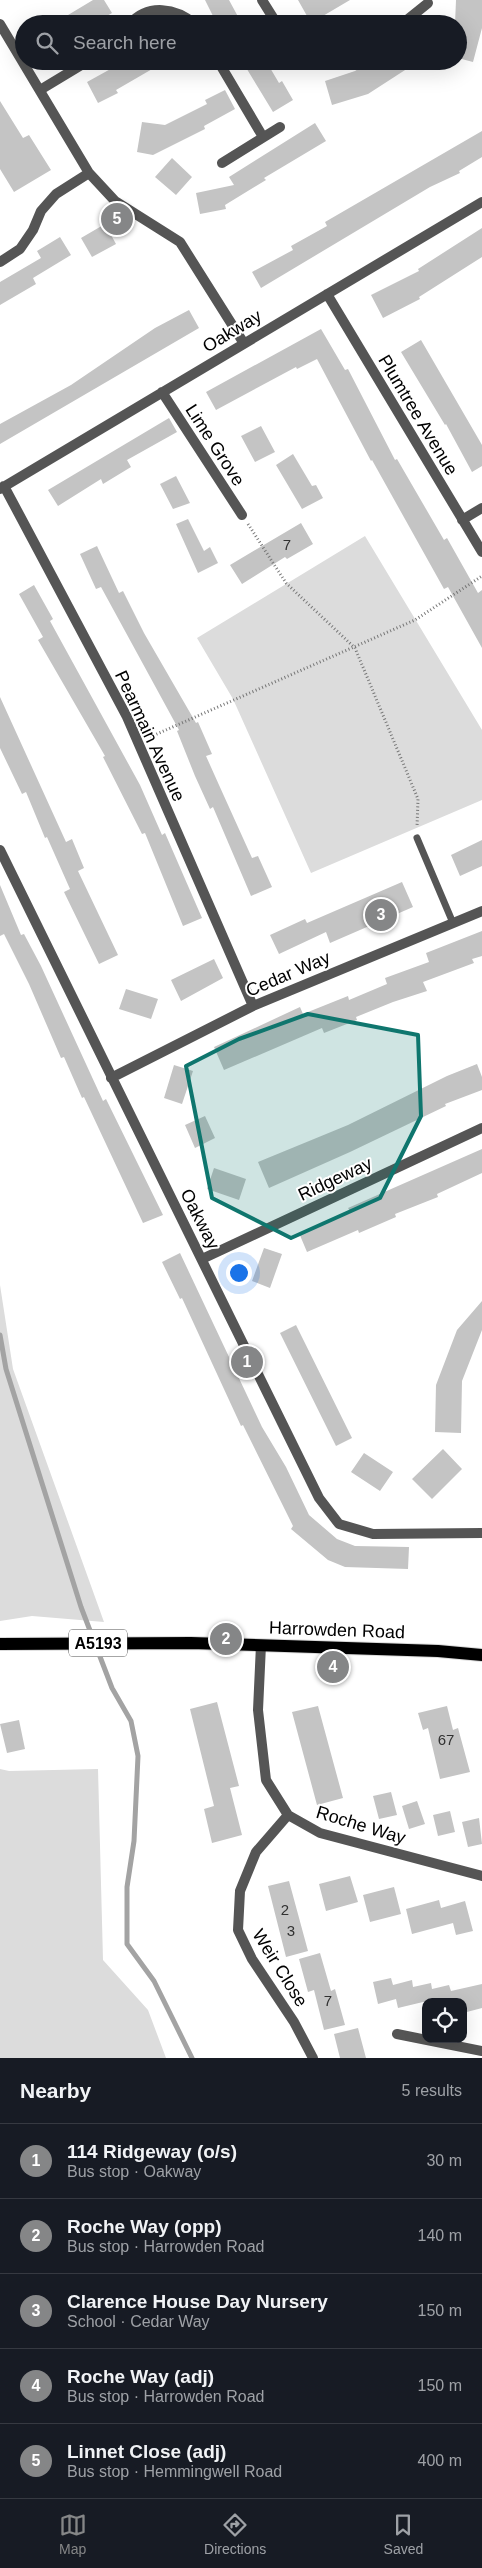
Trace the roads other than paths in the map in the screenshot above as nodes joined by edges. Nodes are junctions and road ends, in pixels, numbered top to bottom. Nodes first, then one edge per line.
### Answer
1 (262, 0) edge
2 (428, 3) dead end
3 (141, 15) edge
4 (183, 15) edge
5 (271, 15) edge
6 (413, 15) edge
7 (0, 24) edge
8 (15, 49) edge
9 (28, 70) edge
10 (73, 70) edge
11 (223, 70) edge
12 (40, 90) junction
13 (280, 127) dead end
14 (263, 137) junction
15 (222, 163) dead end
16 (89, 173) junction
17 (482, 202) edge
18 (0, 262) edge
19 (327, 294) junction
20 (243, 342) junction
21 (162, 392) junction
22 (2, 487) edge
23 (482, 508) edge
24 (242, 515) road end
25 (462, 520) junction
26 (482, 552) edge
27 (417, 838) road end
28 (0, 850) edge
29 (482, 911) edge
30 (453, 923) junction
31 (253, 1006) junction
32 (111, 1078) junction
33 (482, 1128) edge
34 (202, 1259) junction
35 (482, 1533) edge
36 (2, 1644) edge
37 (261, 1645) junction
38 (482, 1655) edge
39 (288, 1815) junction
40 (482, 1876) edge
41 (397, 2034) dead end
42 (482, 2051) edge
43 (313, 2058) edge

1 - 5 street
2 - 6 street
3 - 4 street
7 - 8 street
9 - 12 street
10 - 12 street
11 - 14 street
12 - 16 street
13 - 14 street
14 - 15 street
16 - 18 street
16 - 20 street
17 - 19 street, Oakway
19 - 20 street, Oakway
19 - 25 street, Plumtree Avenue
20 - 21 street, Oakway
21 - 22 street, Oakway
21 - 24 street, Lime Grove
22 - 31 street, Pearmain Avenue
23 - 25 street
25 - 26 street, Plumtree Avenue
27 - 30 lane
28 - 32 street, Oakway
29 - 30 street, Cedar Way
30 - 31 street, Cedar Way
31 - 32 street, Cedar Way
32 - 34 street, Oakway
33 - 34 street, Ridgeway
34 - 35 street, Oakway
36 - 37 main road, Harrowden Road / A5193
37 - 38 main road, Harrowden Road / A5193
37 - 39 street, Roche Way
39 - 40 street, Roche Way
39 - 43 street, Weir Close
41 - 42 street

